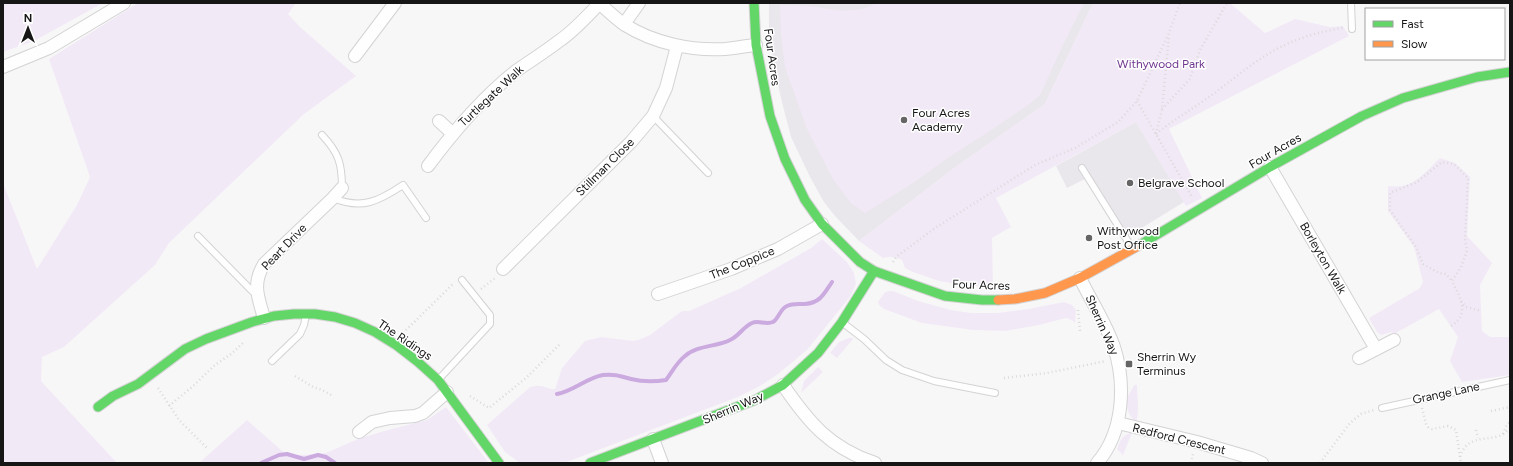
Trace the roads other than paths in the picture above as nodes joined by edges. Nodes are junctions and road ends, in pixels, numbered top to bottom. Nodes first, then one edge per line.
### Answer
1 (124, 3) edge
2 (395, 3) edge
3 (599, 3) edge
4 (639, 3) edge
5 (754, 3) edge
6 (1351, 3) edge
7 (624, 24) junction
8 (1352, 27) road end
9 (756, 45) junction
10 (677, 46) junction
11 (355, 56) dead end
12 (3, 67) edge
13 (1510, 72) edge
14 (653, 116) junction
15 (439, 121) dead end
16 (452, 133) junction
17 (322, 135) dead end
18 (428, 166) dead end
19 (1082, 168) dead end
20 (1270, 168) junction
21 (708, 173) dead end
22 (342, 188) joint
23 (333, 198) junction
24 (426, 218) dead end
25 (822, 224) junction
26 (198, 236) dead end
27 (1133, 249) junction
28 (503, 269) road end
29 (874, 271) junction
30 (1080, 278) junction
31 (461, 279) road end
32 (658, 294) dead end
33 (258, 296) junction
34 (306, 313) junction
35 (264, 318) junction
36 (842, 322) junction
37 (1394, 340) dead end
38 (1376, 349) junction
39 (1359, 358) dead end
40 (272, 361) dead end
41 (438, 380) junction
42 (1510, 380) edge
43 (783, 385) junction
44 (995, 393) dead end
45 (450, 396) junction
46 (98, 407) dead end
47 (1382, 408) road end
48 (1118, 423) junction
49 (359, 432) dead end
50 (653, 439) junction
51 (499, 463) edge
52 (590, 463) edge
53 (662, 463) edge
54 (875, 463) edge
55 (1098, 463) edge
56 (1262, 463) edge

1 - 12 street
2 - 11 street
3 - 7 street
3 - 16 street, Turtlegate Walk
4 - 7 street
5 - 9 street, Four Acres
6 - 8 lane
7 - 10 street
9 - 10 street
9 - 25 street, Four Acres
10 - 14 street, Stillman Close
13 - 20 street, Four Acres
14 - 21 lane
14 - 28 street, Stillman Close
15 - 16 street
16 - 18 street, Turtlegate Walk
17 - 22 lane
19 - 27 lane
20 - 27 street, Four Acres
20 - 38 street, Borleyton Walk
22 - 23 street, Peart Drive
23 - 24 lane
23 - 33 street, Peart Drive
25 - 29 street, Four Acres
25 - 32 street, The Coppice
26 - 33 lane
27 - 30 street, Four Acres
29 - 30 street, Four Acres
29 - 36 street, Sherrin Way
30 - 48 street, Sherrin Way
31 - 41 lane
33 - 35 street, Peart Drive
34 - 35 street, The Ridings
34 - 40 lane
34 - 41 street, The Ridings
35 - 46 street, The Ridings
36 - 43 street, Sherrin Way
36 - 44 lane
37 - 38 street
38 - 39 street
41 - 45 street, The Ridings
42 - 47 lane, Grange Lane
43 - 50 street, Sherrin Way
43 - 54 street
45 - 49 street
45 - 51 street, The Ridings
48 - 55 street, Sherrin Way
48 - 56 street, Redford Crescent
50 - 52 street, Sherrin Way
50 - 53 street

